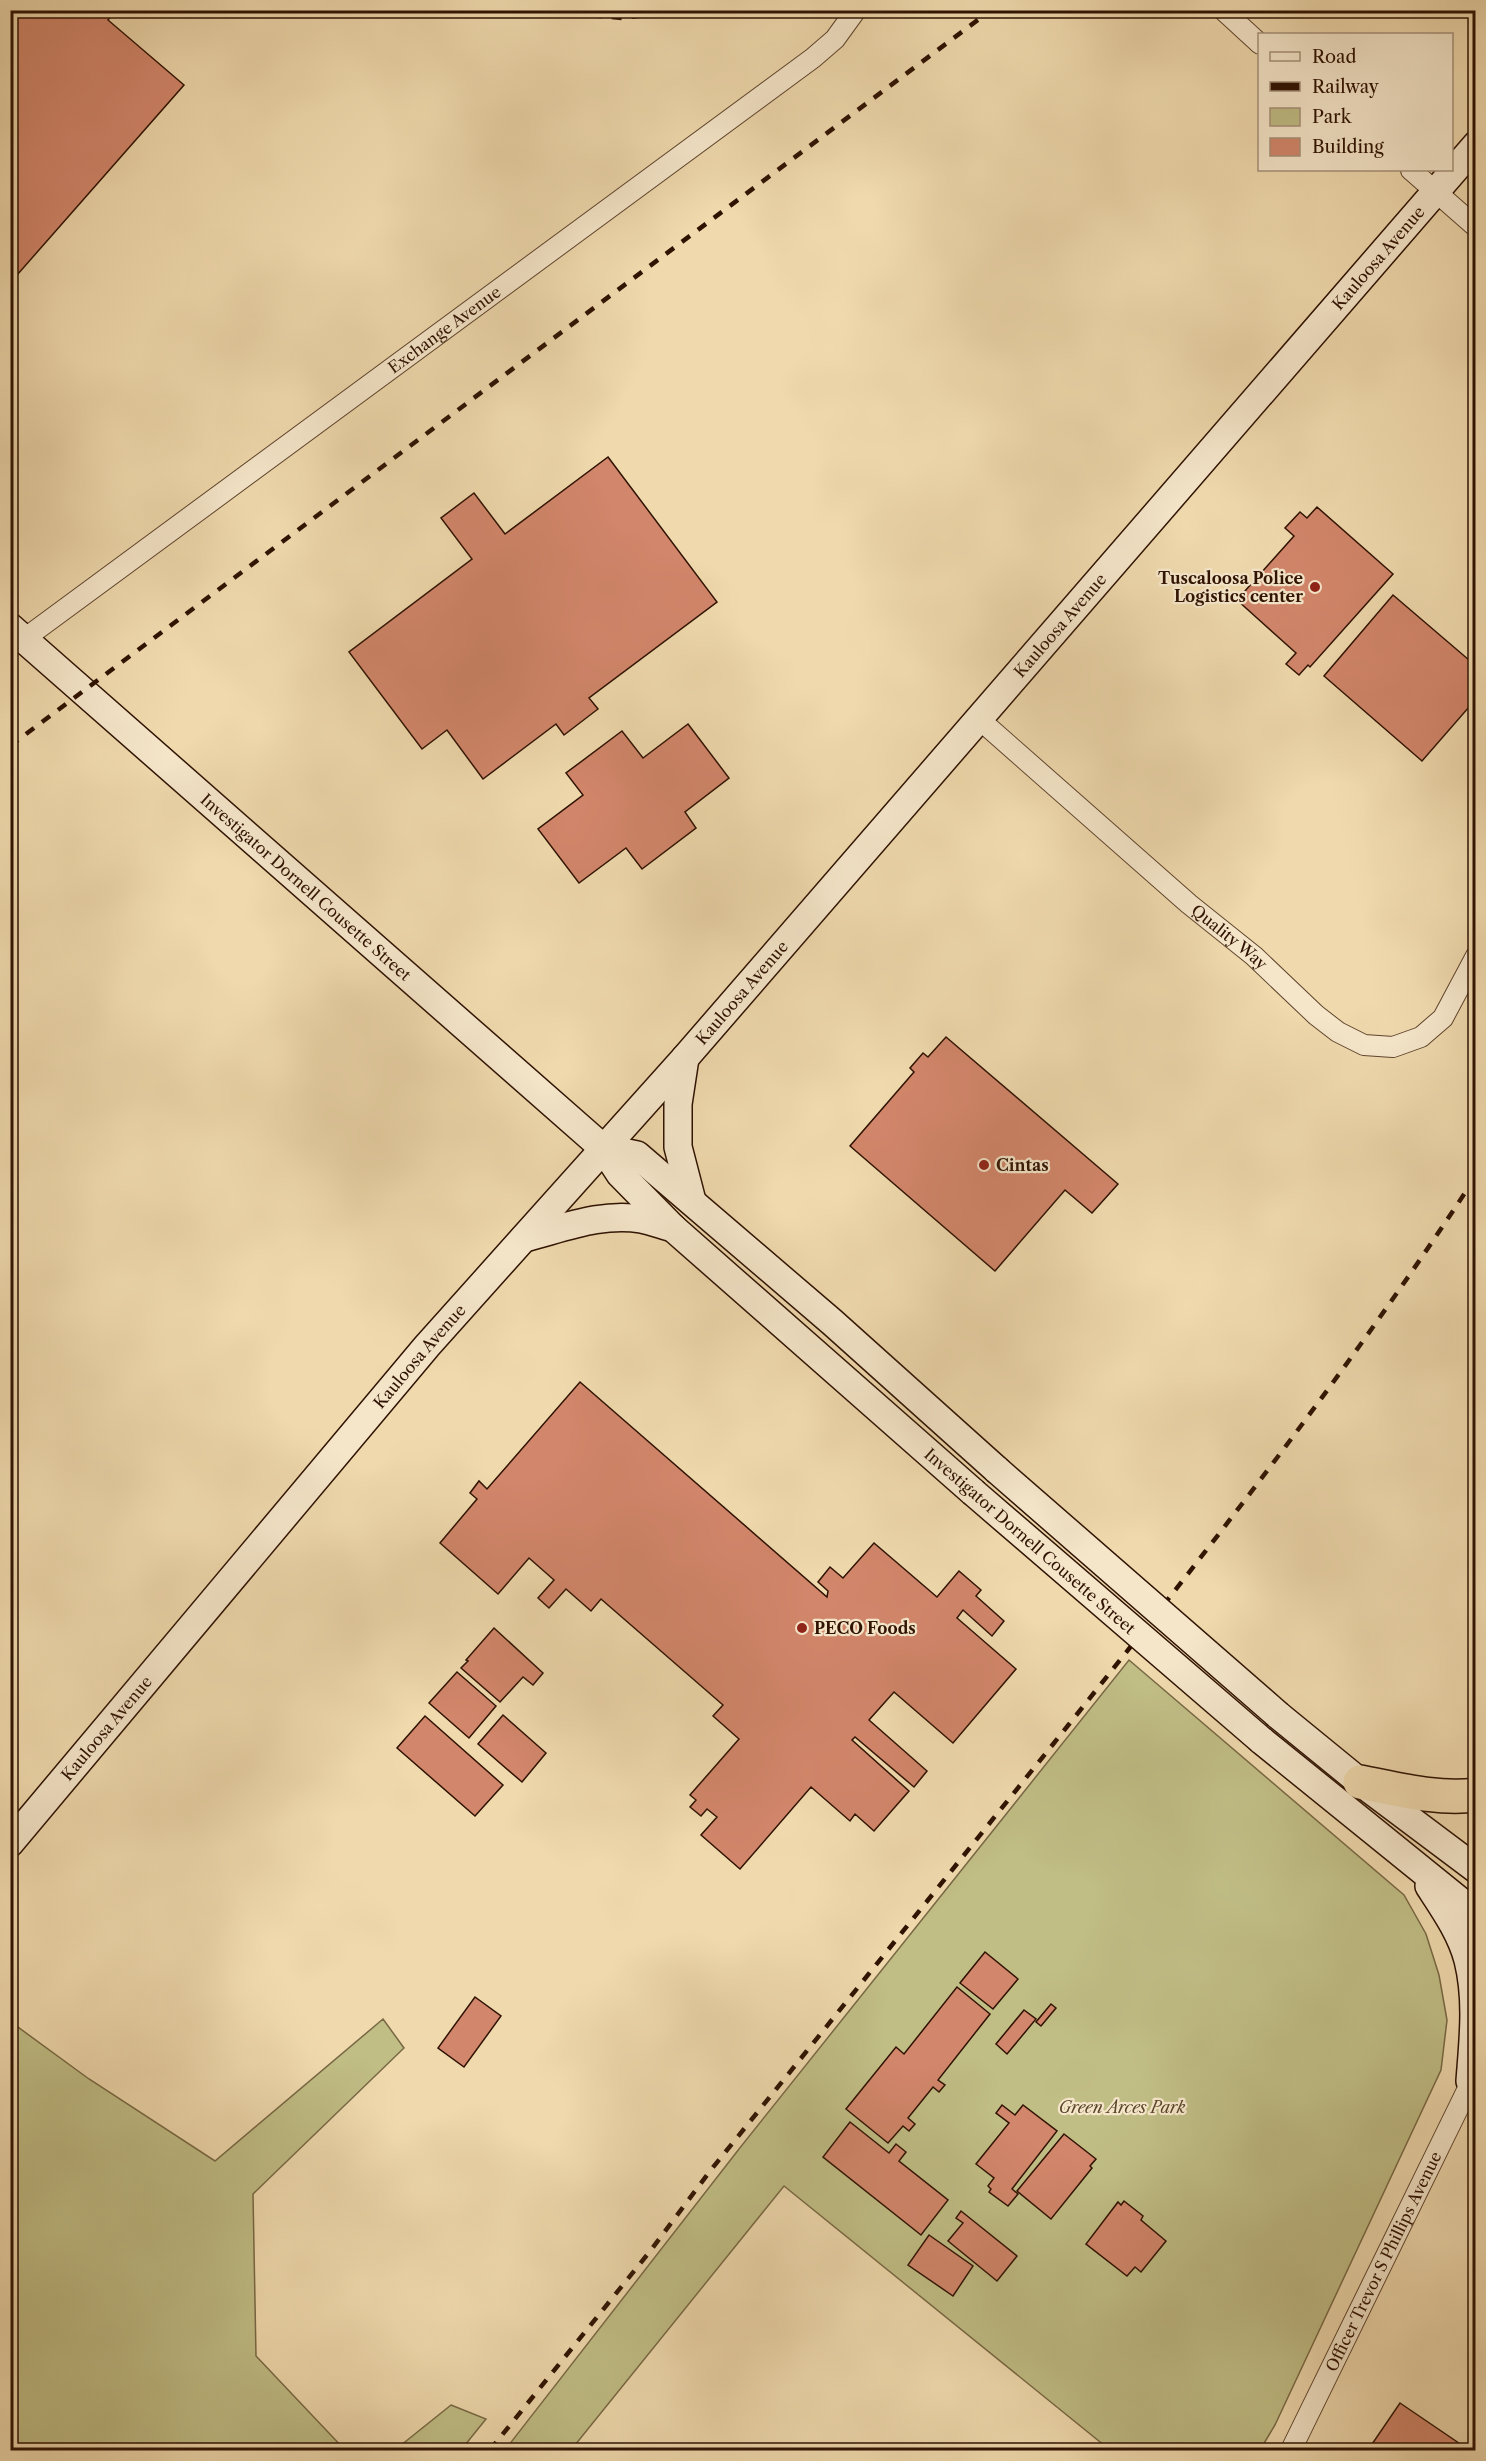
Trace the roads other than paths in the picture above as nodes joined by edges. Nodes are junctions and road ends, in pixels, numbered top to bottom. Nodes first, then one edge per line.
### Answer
1 (856, 10) edge
2 (1223, 10) edge
3 (1258, 42) edge
4 (1476, 145) edge
5 (1412, 171) edge
6 (1453, 171) edge
7 (1453, 171) edge
8 (1436, 190) junction
9 (1476, 227) edge
10 (17, 633) edge
11 (980, 719) junction
12 (1476, 956) edge
13 (685, 1058) junction
14 (603, 1148) junction
15 (692, 1201) junction
16 (673, 1228) junction
17 (524, 1238) junction
18 (1360, 1782) junction
19 (1476, 1795) edge
20 (10, 1843) edge
21 (1476, 1869) edge
22 (1419, 1870) junction
23 (1476, 1914) edge
24 (1473, 2076) edge
25 (1291, 2451) edge

1 - 10 street, Exchange Avenue
2 - 3 street
4 - 6 main road, Kauloosa Avenue
5 - 8 street
7 - 8 main road, Kauloosa Avenue
8 - 9 street
8 - 11 main road, Kauloosa Avenue
10 - 14 main road, Investigator Dornell Cousette Street
11 - 12 street, Quality Way
11 - 13 main road, Kauloosa Avenue
13 - 14 main road, Kauloosa Avenue
13 - 15 main road
14 - 15 main road, Investigator Dornell Cousette Street
14 - 16 main road, Investigator Dornell Cousette Street
14 - 17 main road, Kauloosa Avenue
15 - 18 main road, Investigator Dornell Cousette Street, bridge
16 - 17 main road
16 - 22 main road, Investigator Dornell Cousette Street, bridge
17 - 20 main road, Kauloosa Avenue
18 - 19 highway
18 - 21 main road, Investigator Dornell Cousette Street
22 - 23 main road, Investigator Dornell Cousette Street
22 - 24 main road
24 - 25 street, Officer Trevor S Phillips Avenue

